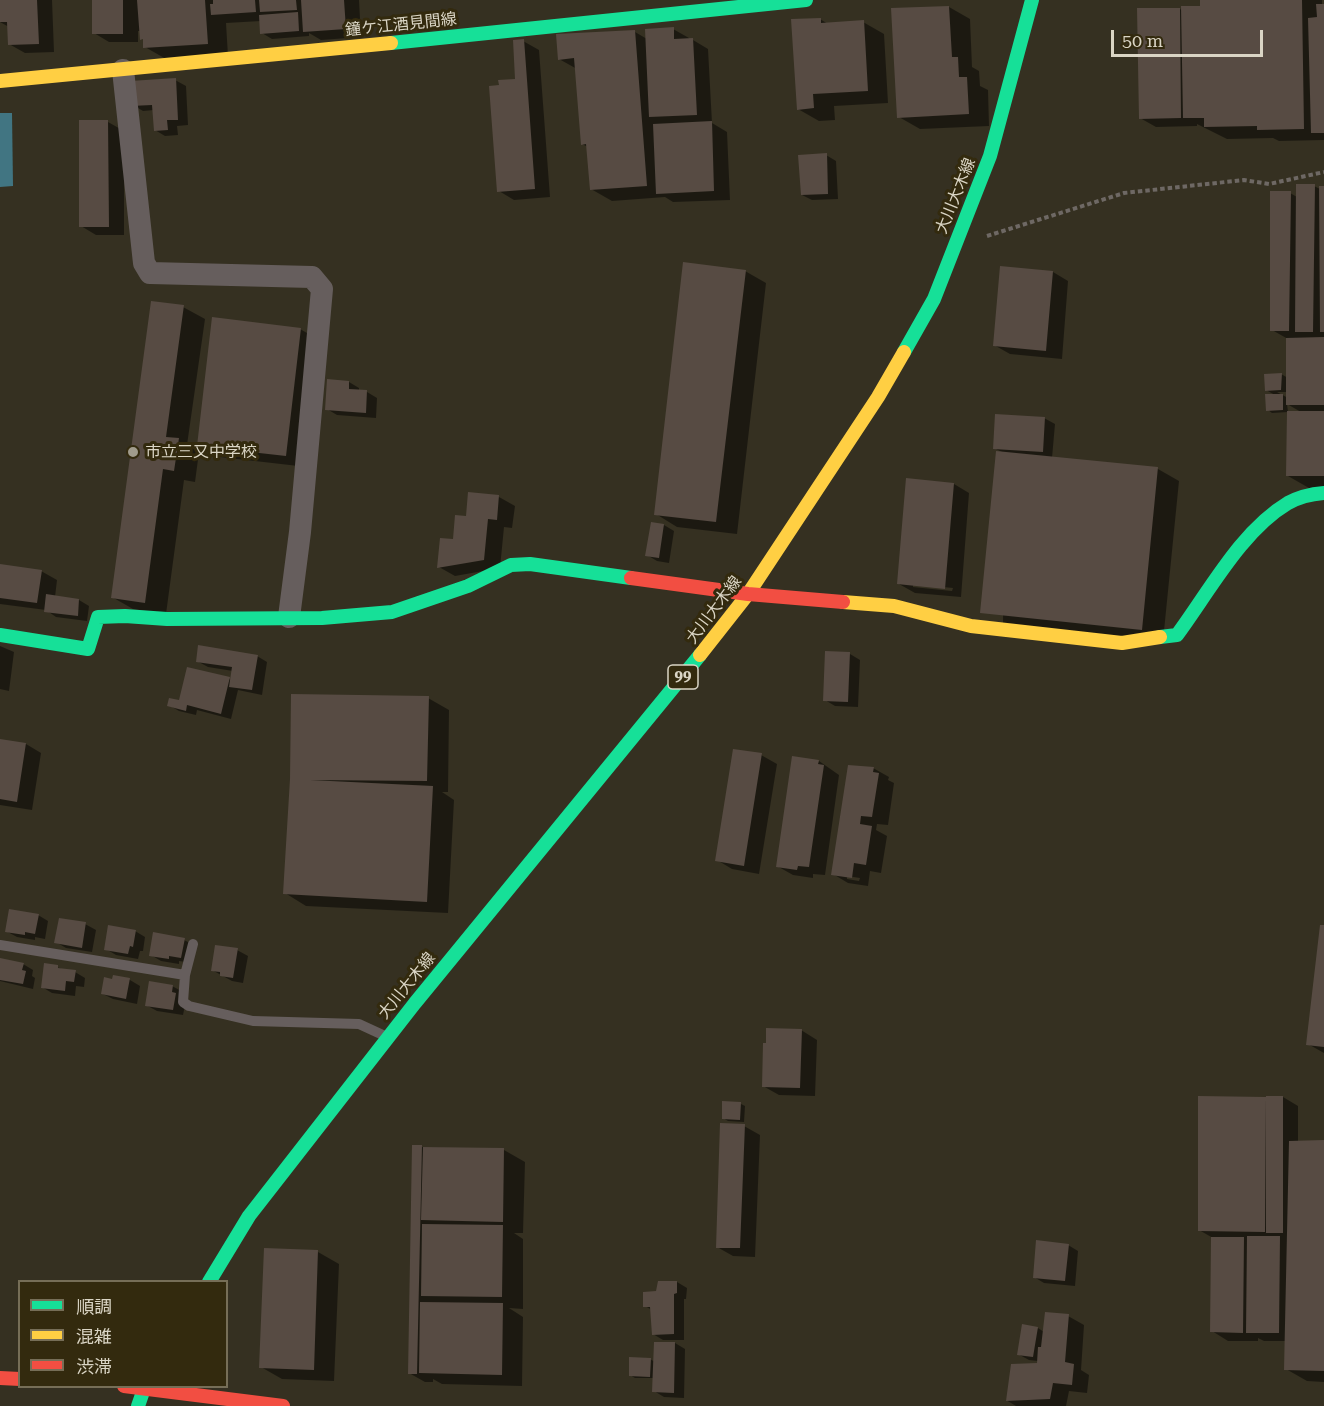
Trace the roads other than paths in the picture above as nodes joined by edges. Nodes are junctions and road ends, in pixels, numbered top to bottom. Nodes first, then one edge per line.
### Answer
1 (806, 0) edge
2 (1032, 0) edge
3 (123, 70) junction
4 (0, 81) edge
5 (1324, 492) edge
6 (748, 594) junction
7 (289, 617) junction
8 (0, 635) edge
9 (193, 944) dead end
10 (0, 945) edge
11 (185, 975) junction
12 (388, 1037) junction
13 (210, 1280) edge
14 (0, 1378) edge
15 (18, 1379) edge
16 (142, 1394) edge
17 (283, 1406) edge

1 - 3 main road, 鐘ケ江酒見間線
2 - 6 main road, 大川大木線 / 99
3 - 4 main road, 鐘ケ江酒見間線
3 - 7 street
5 - 6 main road
6 - 7 main road
6 - 12 main road, 大川大木線 / 99
7 - 8 main road
9 - 11 lane
10 - 11 lane
11 - 12 lane
12 - 13 main road, 大川大木線 / 99
14 - 15 main road
16 - 17 main road

